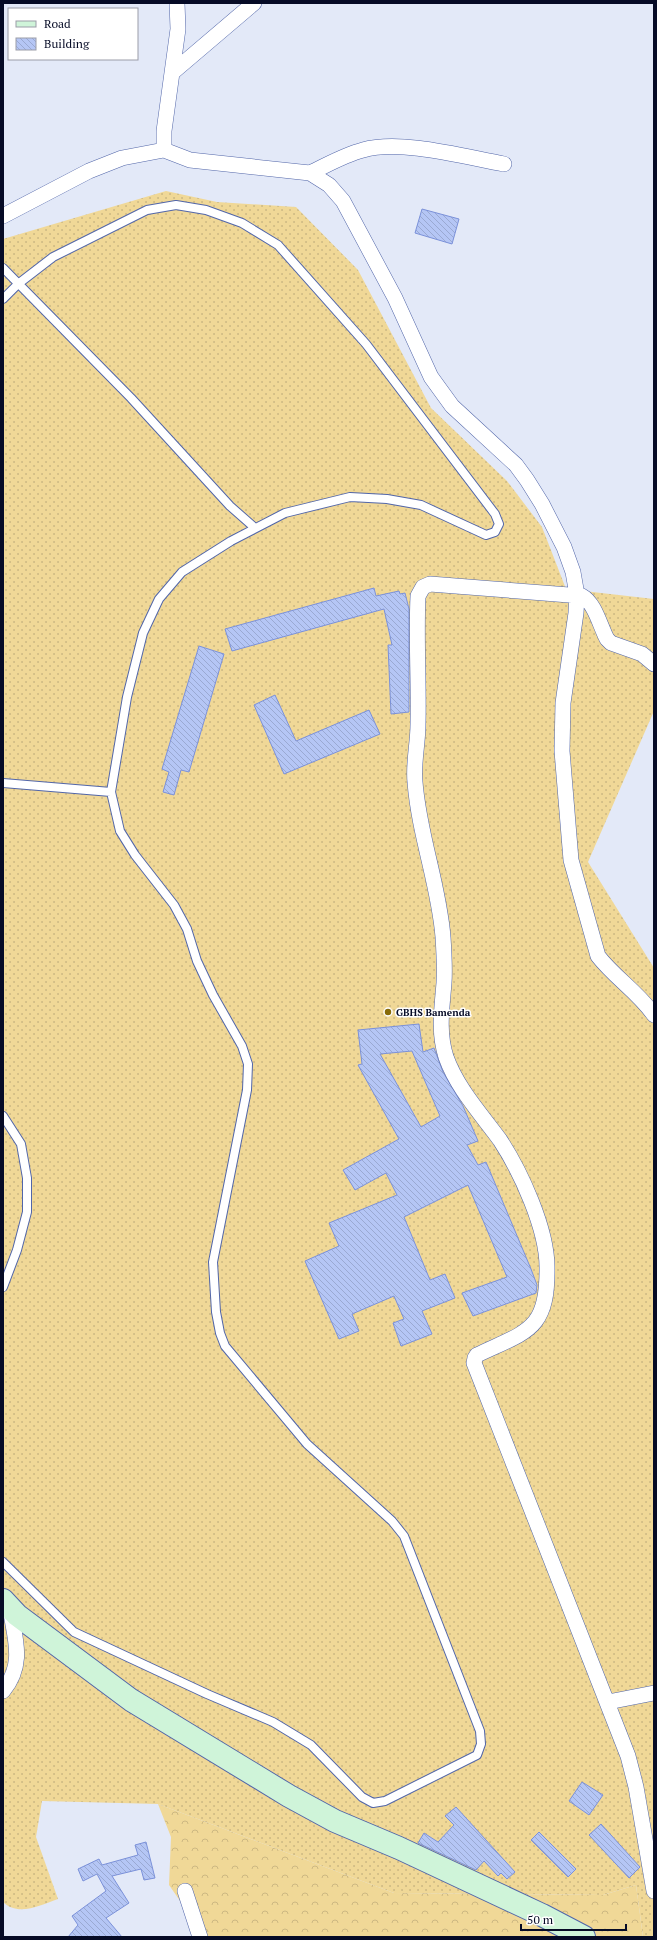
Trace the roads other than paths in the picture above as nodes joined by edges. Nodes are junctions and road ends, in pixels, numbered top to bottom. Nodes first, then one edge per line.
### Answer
1 (177, 3) edge
2 (253, 3) edge
3 (173, 72) junction
4 (164, 150) junction
5 (504, 164) dead end
6 (310, 173) junction
7 (3, 216) edge
8 (3, 268) edge
9 (18, 284) junction
10 (3, 299) edge
11 (255, 528) junction
12 (577, 595) junction
13 (654, 664) edge
14 (3, 783) edge
15 (111, 792) junction
16 (654, 1015) edge
17 (3, 1116) edge
18 (3, 1286) edge
19 (3, 1562) edge
20 (7, 1604) edge
21 (3, 1691) edge
22 (654, 1693) edge
23 (608, 1702) junction
24 (185, 1891) dead end
25 (654, 1891) edge
26 (200, 1937) edge
27 (584, 1937) edge

1 - 3 street
2 - 3 street
3 - 4 street
4 - 6 street
4 - 7 street
5 - 6 street
6 - 12 street
8 - 9 lane
9 - 10 lane
9 - 11 lane
9 - 11 lane
11 - 15 lane
12 - 13 street
12 - 16 street
12 - 23 street
14 - 15 lane
15 - 19 lane
17 - 18 lane
20 - 21 street
20 - 27 street
22 - 23 street
23 - 25 street
24 - 26 street

